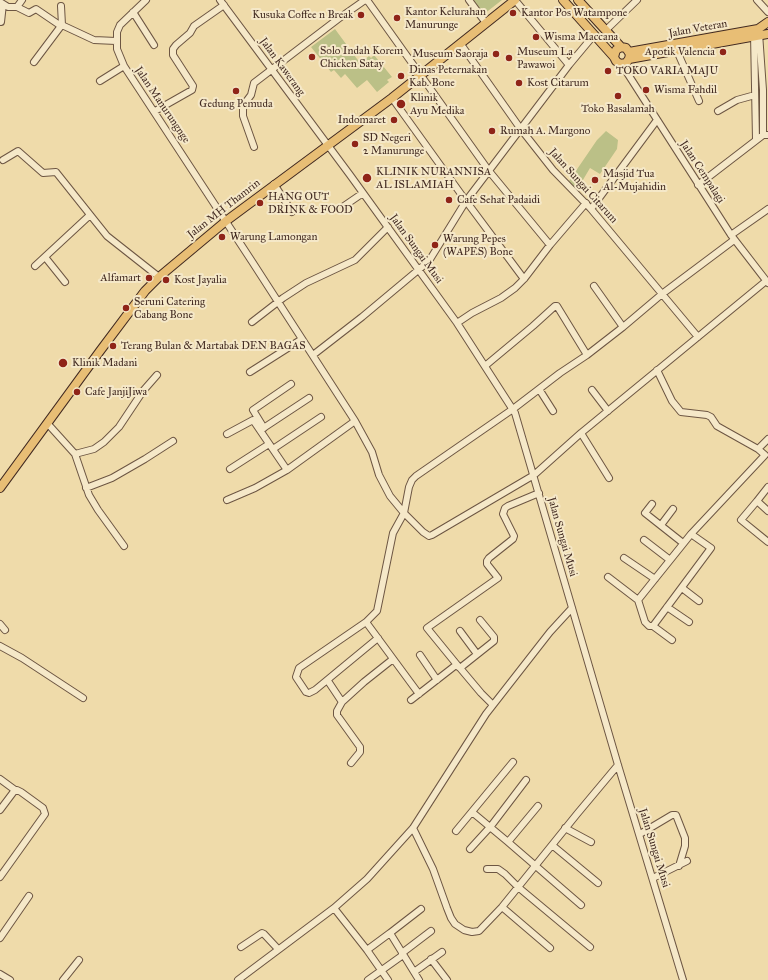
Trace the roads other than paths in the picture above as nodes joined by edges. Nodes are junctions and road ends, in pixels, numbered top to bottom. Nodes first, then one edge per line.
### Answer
1 (22, 0) edge
2 (366, 0) edge
3 (470, 0) edge
4 (515, 0) edge
5 (563, 0) edge
6 (578, 0) edge
7 (637, 0) edge
8 (757, 0) edge
9 (142, 1) edge
10 (222, 2) edge
11 (1, 3) edge
12 (61, 6) dead end
13 (17, 7) junction
14 (133, 12) junction
15 (768, 12) edge
16 (1, 22) edge
17 (768, 22) edge
18 (486, 23) junction
19 (62, 26) junction
20 (606, 30) junction
21 (756, 33) junction
22 (768, 34) edge
23 (594, 35) junction
24 (116, 41) junction
25 (460, 44) junction
26 (154, 45) dead end
27 (621, 47) junction
28 (677, 51) junction
29 (645, 54) junction
30 (623, 60) junction
31 (34, 62) dead end
32 (124, 66) junction
33 (569, 66) junction
34 (272, 70) junction
35 (421, 75) junction
36 (100, 80) dead end
37 (754, 95) junction
38 (392, 98) junction
39 (699, 101) dead end
40 (718, 111) dead end
41 (155, 112) junction
42 (657, 120) junction
43 (520, 128) junction
44 (765, 135) edge
45 (756, 140) junction
46 (328, 146) junction
47 (254, 147) dead end
48 (3, 160) dead end
49 (489, 172) junction
50 (274, 184) junction
51 (698, 185) junction
52 (363, 193) junction
53 (466, 202) junction
54 (586, 203) junction
55 (344, 206) dead end
56 (591, 209) junction
57 (768, 210) edge
58 (292, 212) dead end
59 (90, 215) junction
60 (226, 221) junction
61 (388, 227) junction
62 (733, 237) junction
63 (550, 245) junction
64 (45, 257) junction
65 (35, 266) dead end
66 (420, 271) junction
67 (159, 277) junction
68 (524, 280) junction
69 (65, 282) dead end
70 (767, 282) edge
71 (594, 286) dead end
72 (662, 294) junction
73 (278, 302) junction
74 (252, 322) dead end
75 (457, 323) junction
76 (623, 327) junction
77 (698, 337) junction
78 (302, 339) junction
79 (587, 355) junction
80 (313, 356) junction
81 (485, 366) junction
82 (657, 370) junction
83 (250, 372) dead end
84 (157, 375) dead end
85 (291, 384) dead end
86 (539, 390) junction
87 (592, 390) dead end
88 (309, 398) dead end
89 (513, 408) junction
90 (553, 411) dead end
91 (608, 411) junction
92 (322, 417) dead end
93 (355, 421) junction
94 (47, 423) junction
95 (262, 429) junction
96 (581, 433) junction
97 (227, 434) dead end
98 (768, 439) edge
99 (173, 441) dead end
100 (271, 446) junction
101 (758, 449) junction
102 (75, 454) junction
103 (766, 456) edge
104 (230, 469) dead end
105 (287, 470) junction
106 (534, 475) junction
107 (609, 478) dead end
108 (768, 487) edge
109 (0, 488) edge
110 (86, 488) junction
111 (539, 493) junction
112 (227, 500) dead end
113 (757, 501) junction
114 (652, 504) dead end
115 (672, 509) dead end
116 (768, 511) edge
117 (404, 513) junction
118 (661, 525) junction
119 (691, 534) junction
120 (644, 540) dead end
121 (768, 542) edge
122 (683, 543) junction
123 (124, 546) dead end
124 (624, 558) dead end
125 (670, 560) junction
126 (608, 577) dead end
127 (655, 579) junction
128 (682, 588) junction
129 (638, 600) junction
130 (699, 602) dead end
131 (667, 607) junction
132 (572, 608) junction
133 (480, 620) dead end
134 (366, 622) junction
135 (688, 622) dead end
136 (0, 624) edge
137 (653, 626) junction
138 (5, 630) dead end
139 (460, 631) dead end
140 (378, 638) junction
141 (672, 640) dead end
142 (0, 646) edge
143 (477, 654) junction
144 (420, 655) dead end
145 (393, 659) junction
146 (459, 667) junction
147 (437, 680) junction
148 (328, 681) junction
149 (419, 694) junction
150 (83, 698) dead end
151 (411, 700) dead end
152 (342, 702) junction
153 (493, 705) junction
154 (513, 762) dead end
155 (351, 763) dead end
156 (618, 765) junction
157 (0, 779) edge
158 (526, 780) dead end
159 (15, 790) junction
160 (538, 806) dead end
161 (0, 810) edge
162 (472, 812) junction
163 (491, 826) junction
164 (565, 828) junction
165 (411, 829) junction
166 (456, 831) dead end
167 (640, 834) junction
168 (508, 842) junction
169 (591, 842) dead end
170 (552, 845) junction
171 (470, 849) dead end
172 (686, 862) dead end
173 (536, 866) junction
174 (679, 866) junction
175 (487, 869) dead end
176 (0, 877) edge
177 (653, 878) junction
178 (598, 882) dead end
179 (518, 887) junction
180 (29, 896) dead end
181 (581, 905) dead end
182 (502, 907) junction
183 (334, 908) junction
184 (421, 909) dead end
185 (431, 931) dead end
186 (390, 933) junction
187 (0, 938) edge
188 (241, 947) dead end
189 (590, 947) dead end
190 (550, 948) dead end
191 (278, 949) junction
192 (367, 950) junction
193 (442, 952) dead end
194 (402, 954) junction
195 (431, 959) junction
196 (79, 960) dead end
197 (381, 970) junction
198 (0, 974) edge
199 (416, 977) edge
200 (10, 980) edge
201 (63, 980) edge
202 (238, 980) edge
203 (368, 980) edge
204 (388, 980) edge
205 (447, 980) edge
206 (684, 980) edge

1 - 13 street
2 - 34 street
2 - 35 street
3 - 18 street
4 - 18 main road, Jalan MH Thamrin
4 - 33 street
5 - 23 main road
6 - 20 main road
7 - 20 street
8 - 15 street
9 - 14 street
10 - 34 street, Jalan Kawerang
10 - 41 street
11 - 13 street
11 - 16 street
12 - 19 street
13 - 19 street
14 - 24 street
14 - 26 street
17 - 21 main road, Jalan Veteran
18 - 25 main road, Jalan MH Thamrin
19 - 24 street
19 - 31 street
20 - 27 main road
21 - 22 main road, Jalan Veteran
21 - 28 main road, Jalan Veteran
21 - 29 main road, Jalan Veteran
21 - 37 street
21 - 44 street
23 - 30 main road
23 - 33 street
24 - 32 street, Jalan Manurungnge
25 - 35 main road, Jalan MH Thamrin
25 - 43 street, Jalan Sungai Citarum
27 - 30 main road
27 - 30 main road
28 - 29 main road, Jalan Veteran
28 - 39 street
29 - 30 main road, Jalan Veteran
30 - 42 street, Jalan Cempalagi
32 - 36 street
32 - 41 street, Jalan Manurungnge
33 - 43 street
34 - 46 street, Jalan Kawerang
34 - 47 street
35 - 38 main road, Jalan MH Thamrin
35 - 49 street
37 - 40 street
37 - 45 street
38 - 46 main road, Jalan MH Thamrin
38 - 53 street
41 - 60 street, Jalan Manurungnge
42 - 51 street, Jalan Cempalagi
42 - 56 street
43 - 49 street
43 - 54 street, Jalan Sungai Citarum
44 - 45 street
45 - 51 street
46 - 50 main road, Jalan MH Thamrin
46 - 52 street, Jalan Sungai Musi
48 - 59 street
49 - 53 street
49 - 63 street
50 - 58 street
50 - 60 main road, Jalan MH Thamrin
51 - 62 street, Jalan Cempalagi
52 - 55 street
52 - 61 street, Jalan Sungai Musi
53 - 66 street
53 - 68 street
54 - 56 street, Jalan Sungai Citarum
54 - 63 street
56 - 72 street, Jalan Sungai Citarum
57 - 62 street
59 - 64 street
59 - 67 street
60 - 67 main road, Jalan MH Thamrin
60 - 73 street, Jalan Manurungnge
61 - 66 street, Jalan Sungai Musi
61 - 73 street
62 - 70 street, Jalan Cempalagi
62 - 72 street
63 - 68 street
64 - 65 street
64 - 69 street
66 - 75 street, Jalan Sungai Musi
66 - 80 street
67 - 94 main road, Jalan MH Thamrin
68 - 75 street
70 - 77 street
71 - 76 street
72 - 76 street
72 - 77 street, Jalan Sungai Citarum
73 - 74 street
73 - 78 street, Jalan Manurungnge
75 - 81 street, Jalan Sungai Musi
76 - 79 street
77 - 82 street
78 - 80 street, Jalan Manurungnge
78 - 83 street
79 - 81 street
79 - 86 street
80 - 93 street, Jalan Manurungnge
81 - 89 street, Jalan Sungai Musi
82 - 91 street
82 - 101 street
84 - 102 street
85 - 95 street
86 - 89 street
86 - 90 street
87 - 91 street
88 - 95 street
89 - 106 street, Jalan Sungai Musi
89 - 117 street
91 - 96 street
92 - 100 street
93 - 105 street
93 - 117 street, Jalan Manurungnge
94 - 102 street
94 - 109 main road, Jalan MH Thamrin
95 - 97 street
95 - 100 street
96 - 106 street
96 - 107 street
98 - 101 street
99 - 110 street
100 - 104 street
100 - 105 street
101 - 103 street
102 - 110 street
103 - 119 street
105 - 112 street
106 - 111 street, Jalan Sungai Musi
106 - 117 street, Jalan Manurungnge
108 - 113 street
110 - 123 street
111 - 132 street, Jalan Sungai Musi
111 - 146 street
113 - 116 street
113 - 121 street
114 - 118 street
115 - 118 street
117 - 134 street
118 - 122 street
119 - 122 street
119 - 128 street
120 - 125 street
122 - 125 street
124 - 127 street
125 - 127 street
126 - 129 street
127 - 129 street
128 - 130 street
128 - 131 street
129 - 137 street
131 - 135 street
131 - 137 street
132 - 153 street
132 - 156 street, Jalan Sungai Musi
133 - 143 street
134 - 140 street
134 - 148 street
136 - 138 street
137 - 141 street
139 - 143 street
140 - 145 street
140 - 148 street
142 - 150 street
143 - 146 street
144 - 147 street
145 - 149 street
145 - 152 street
146 - 147 street
146 - 153 street
147 - 149 street
148 - 152 street
149 - 151 street
152 - 155 street
153 - 165 street
154 - 162 street
156 - 164 street
156 - 167 street, Jalan Sungai Musi
157 - 159 street
158 - 163 street
159 - 161 street
159 - 176 street
160 - 168 street
162 - 163 street
162 - 166 street
163 - 168 street
163 - 171 street
164 - 169 street
164 - 170 street
165 - 182 street
165 - 183 street
167 - 174 street
167 - 177 street, Jalan Sungai Musi
168 - 173 street
170 - 173 street
170 - 178 street
172 - 174 street
173 - 179 street
173 - 181 street
174 - 177 street
175 - 179 street
177 - 206 street, Jalan Sungai Musi
179 - 182 street
179 - 189 street
180 - 187 street
182 - 190 street
183 - 191 street
183 - 192 street
184 - 186 street
185 - 194 street
186 - 192 street
186 - 194 street
188 - 191 street
191 - 202 street
192 - 197 street
193 - 195 street
194 - 197 street
194 - 199 street
195 - 199 street
195 - 205 street
196 - 201 street
197 - 203 street
197 - 204 street
198 - 200 street

